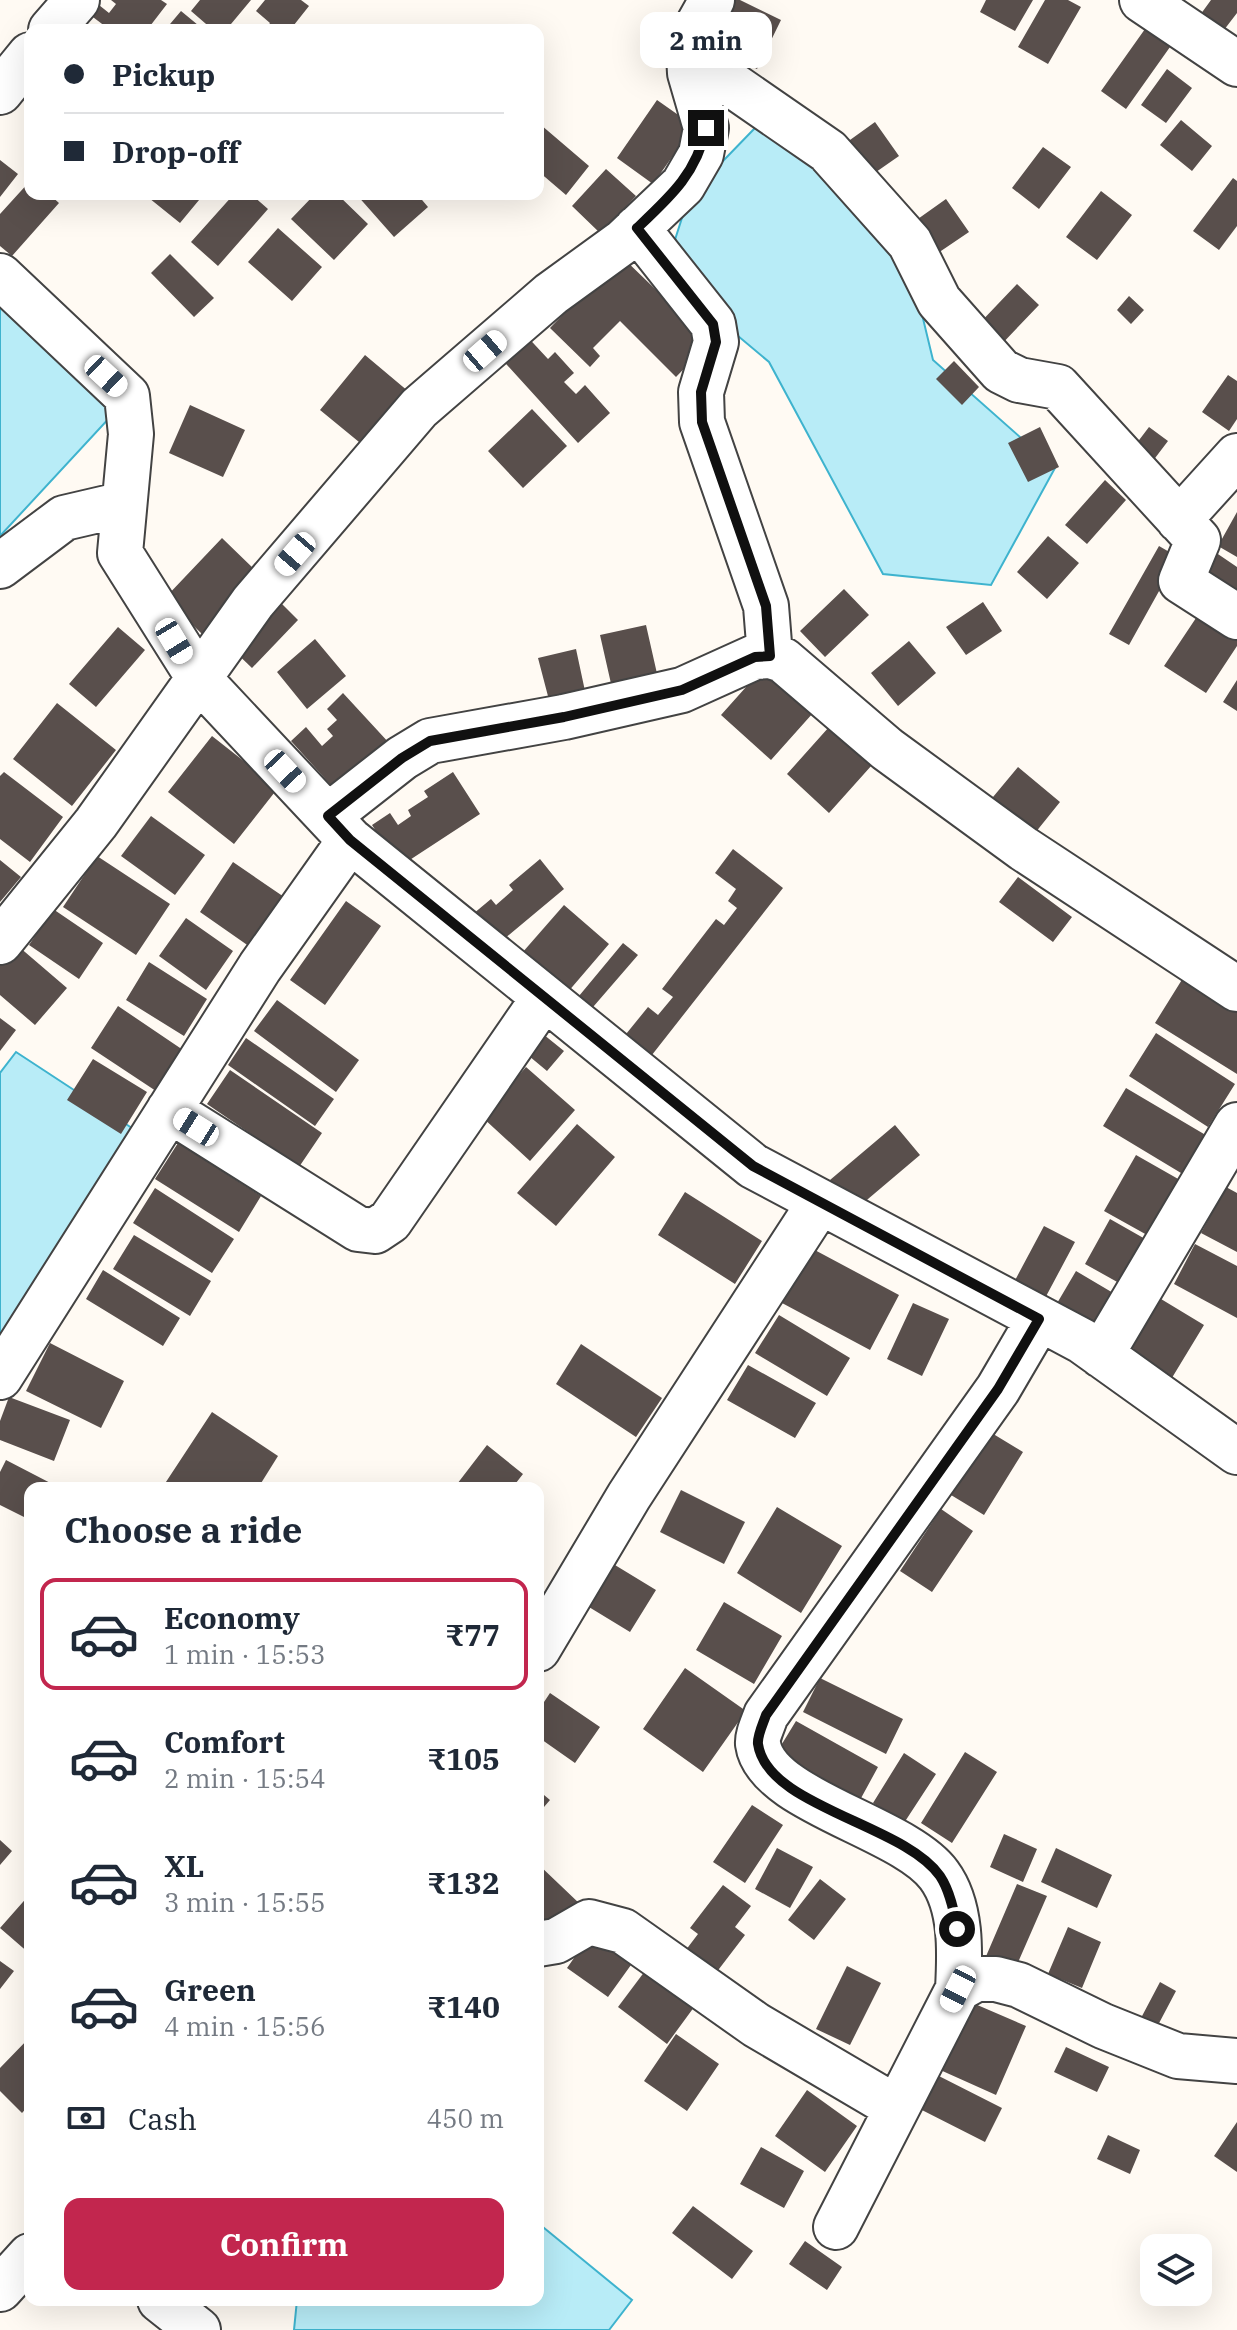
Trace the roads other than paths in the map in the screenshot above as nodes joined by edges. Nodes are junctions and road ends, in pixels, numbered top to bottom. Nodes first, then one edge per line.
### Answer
1 (712, 0) edge
2 (1142, 0) edge
3 (689, 55) junction
4 (24, 62) edge
5 (1237, 64) edge
6 (0, 92) edge
7 (637, 228) junction
8 (0, 276) edge
9 (1237, 456) edge
10 (124, 504) junction
11 (1179, 520) junction
12 (0, 566) edge
13 (1237, 617) edge
14 (770, 656) junction
15 (200, 680) junction
16 (339, 828) junction
17 (0, 942) edge
18 (1237, 989) edge
19 (543, 999) junction
20 (169, 1110) junction
21 (1237, 1125) edge
22 (820, 1202) junction
23 (1039, 1319) junction
24 (1101, 1355) junction
25 (0, 1377) edge
26 (1237, 1452) edge
27 (544, 1639) edge
28 (544, 1943) edge
29 (958, 1989) junction
30 (1237, 2061) edge
31 (897, 2108) junction
32 (836, 2227) dead end
33 (24, 2263) edge
34 (0, 2289) edge
35 (168, 2306) edge
36 (198, 2330) edge

1 - 3 street
2 - 5 street
3 - 7 street
3 - 11 street
4 - 6 street
7 - 14 street
7 - 15 street
8 - 10 street
9 - 11 street
10 - 12 street
10 - 15 street
11 - 13 street
14 - 16 street
14 - 18 street
15 - 16 street
15 - 17 street
16 - 19 street
16 - 20 street
19 - 20 street
19 - 22 street
20 - 25 street
21 - 24 street
22 - 23 street
22 - 27 street
23 - 24 street
23 - 29 street
24 - 26 street
28 - 31 street
29 - 30 street
29 - 31 street
31 - 32 street
33 - 34 street
35 - 36 street

